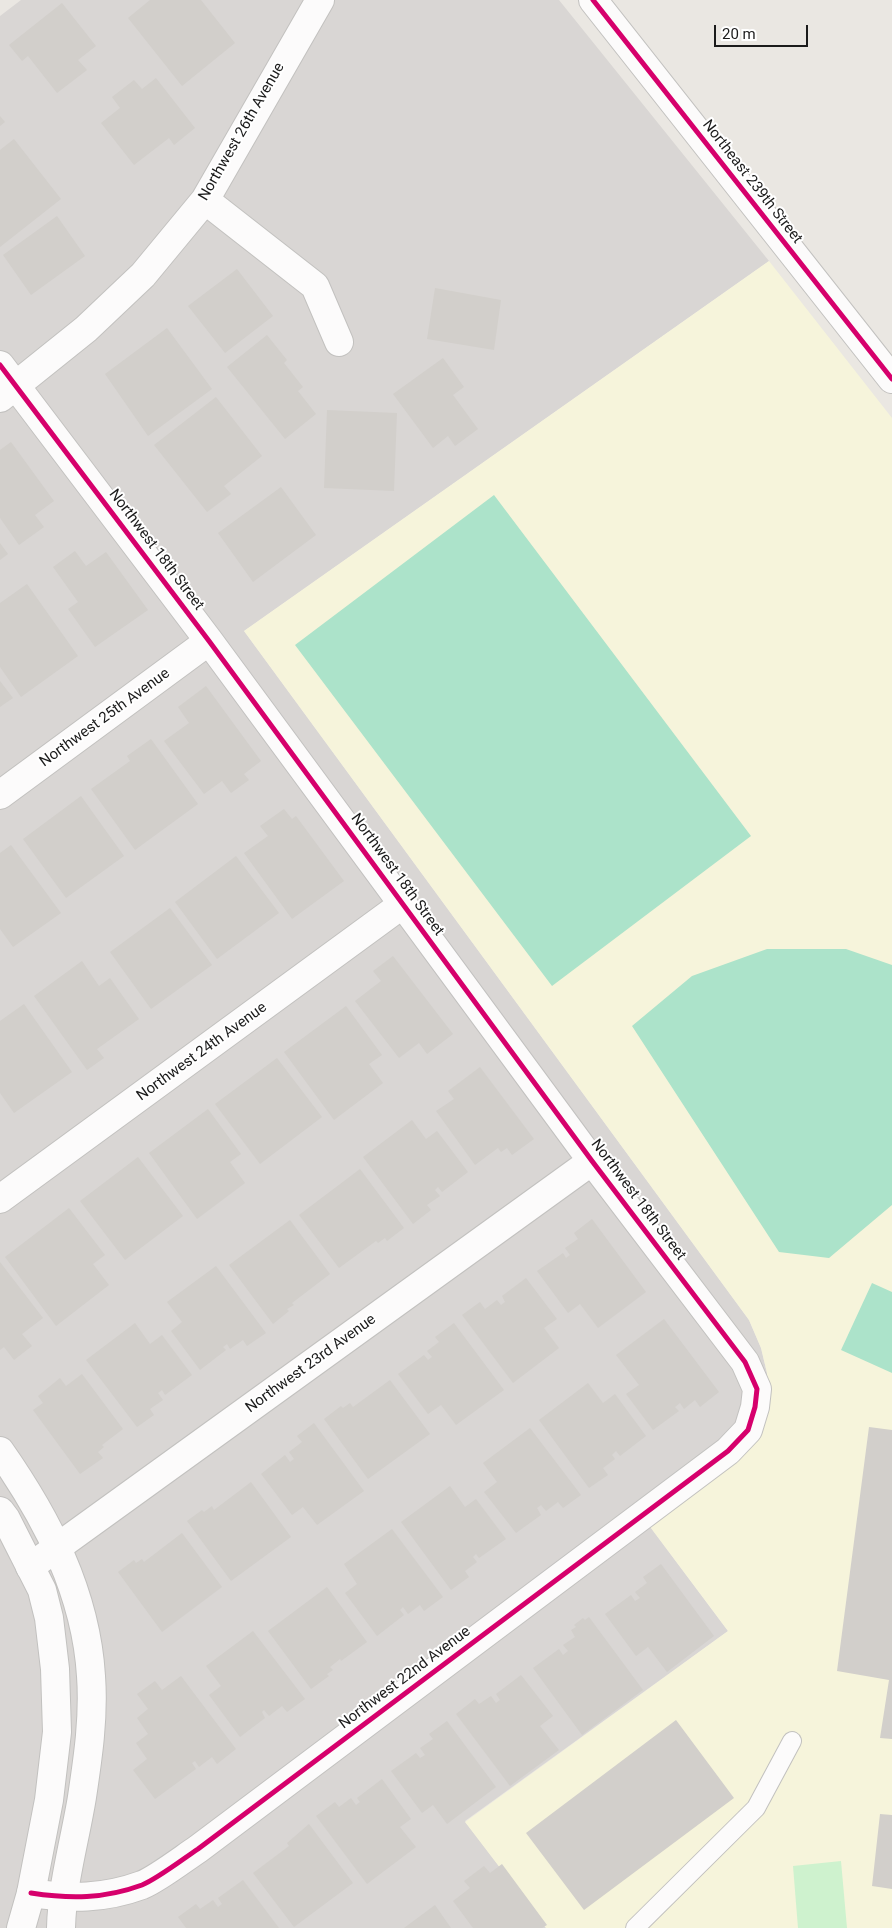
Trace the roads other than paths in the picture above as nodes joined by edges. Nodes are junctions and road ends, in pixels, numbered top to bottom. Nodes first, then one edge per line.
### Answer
1 (320, 0) edge
2 (593, 0) edge
3 (205, 200) junction
4 (339, 342) dead end
5 (0, 365) edge
6 (892, 379) edge
7 (8, 392) edge
8 (209, 641) junction
9 (0, 795) edge
10 (403, 904) junction
11 (592, 1161) junction
12 (0, 1199) edge
13 (755, 1407) joint
14 (0, 1451) edge
15 (0, 1510) edge
16 (57, 1546) junction
17 (30, 1567) junction
18 (792, 1741) dead end
19 (31, 1892) junction
20 (64, 1898) junction
21 (21, 1928) edge
22 (61, 1928) edge
23 (635, 1928) edge

1 - 3 street, Northwest 26th Avenue
2 - 6 street, Northeast 239th Street
3 - 4 street
3 - 7 street, Northwest 26th Avenue
5 - 7 street, Northwest 18th Street
7 - 8 street, Northwest 18th Street
8 - 9 street, Northwest 25th Avenue
8 - 10 street, Northwest 18th Street
10 - 11 street, Northwest 18th Street
10 - 12 street, Northwest 24th Avenue
11 - 13 street, Northwest 18th Street
11 - 16 street, Northwest 23rd Avenue
13 - 20 street, Northwest 22nd Avenue
14 - 16 street
15 - 17 street
16 - 17 street, Northwest 23rd Avenue
16 - 20 street
17 - 19 street
18 - 23 lane
19 - 20 street, Northwest 22nd Avenue
19 - 21 street
20 - 22 street

